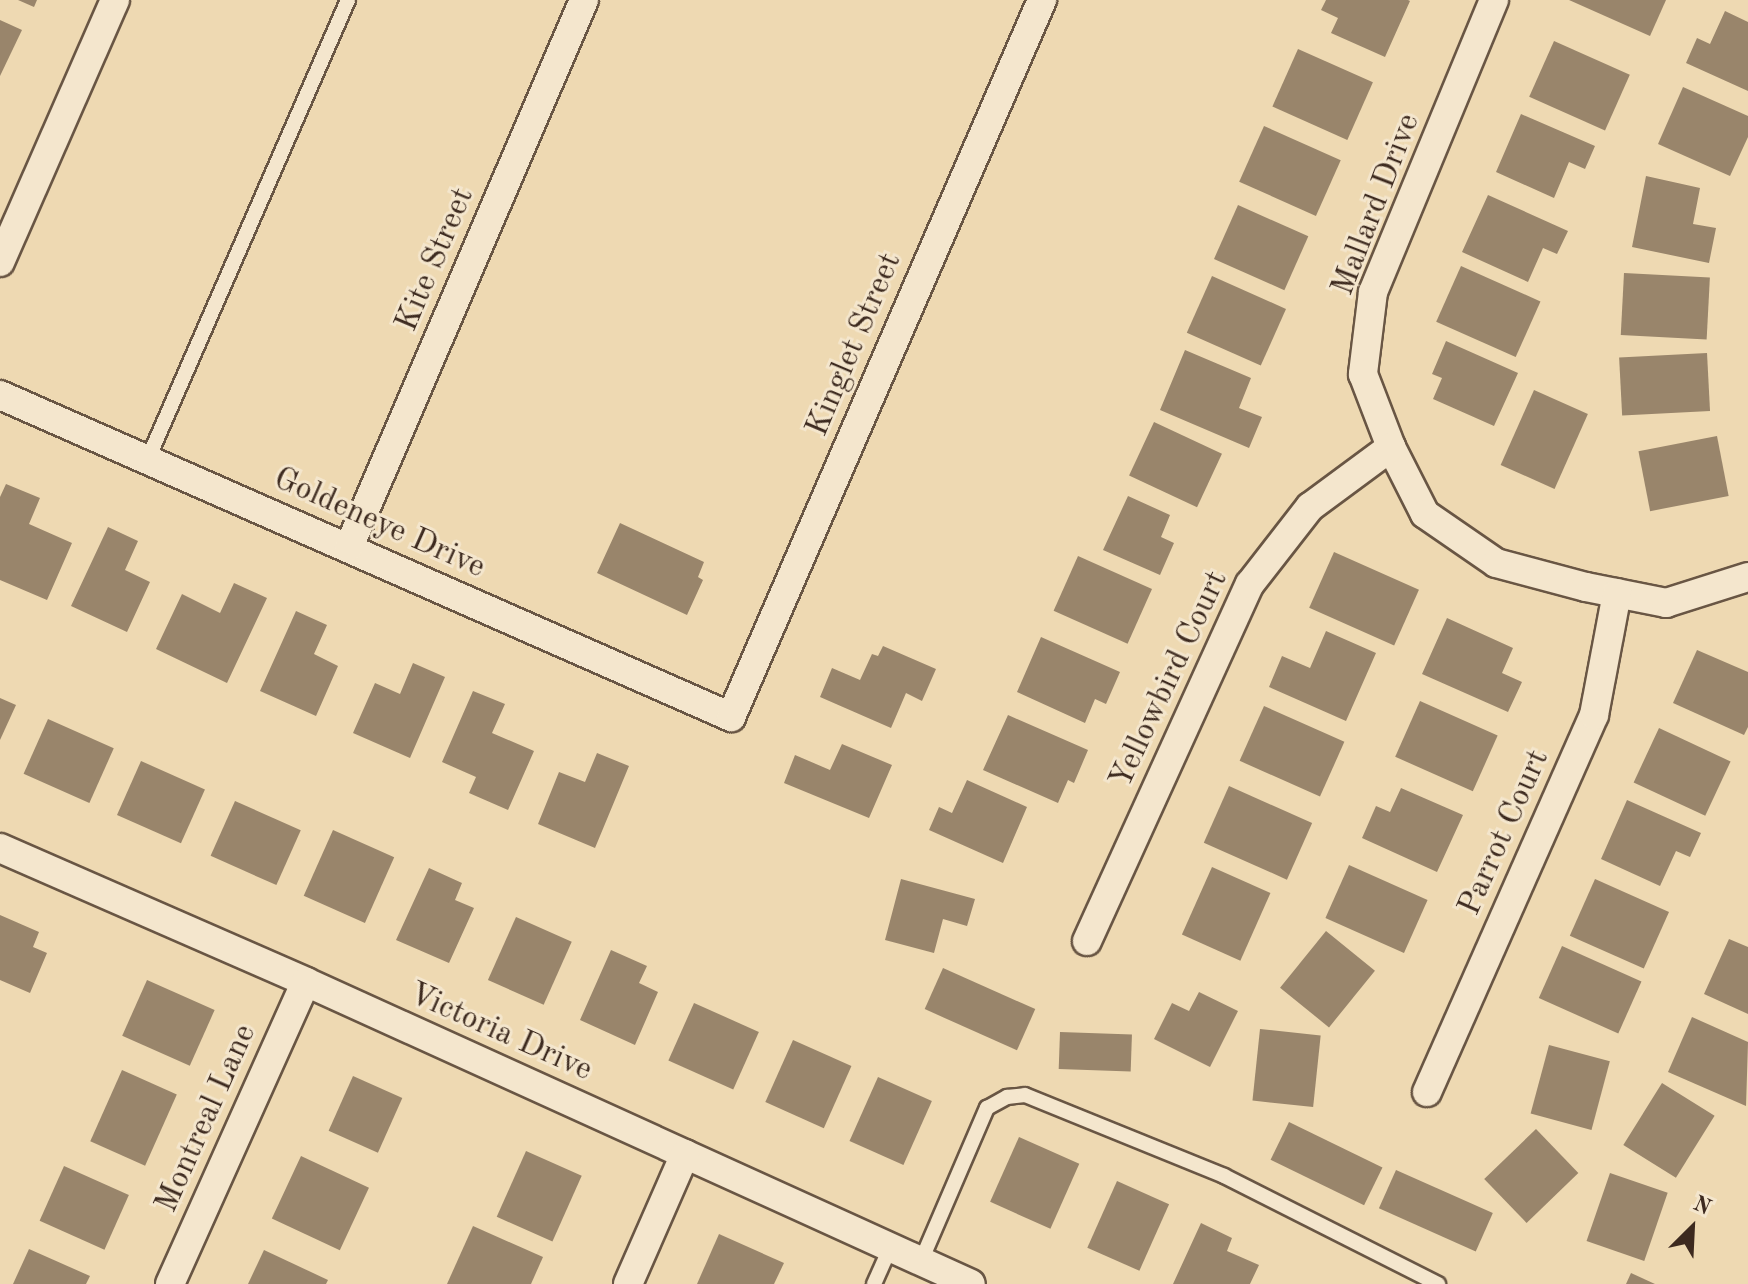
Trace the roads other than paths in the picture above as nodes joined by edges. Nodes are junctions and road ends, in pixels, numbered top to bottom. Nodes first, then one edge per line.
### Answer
1 (115, 0) edge
2 (348, 0) edge
3 (584, 0) edge
4 (1042, 0) edge
5 (1494, 0) edge
6 (0, 262) edge
7 (0, 395) edge
8 (1391, 447) junction
9 (147, 461) junction
10 (349, 547) junction
11 (1748, 577) edge
12 (1617, 593) junction
13 (731, 717) joint
14 (0, 848) edge
15 (1087, 941) dead end
16 (306, 982) junction
17 (1427, 1092) dead end
18 (685, 1154) junction
19 (890, 1248) junction
20 (921, 1261) junction
21 (170, 1284) edge
22 (628, 1284) edge
23 (874, 1284) edge
24 (971, 1284) edge
25 (1438, 1284) edge

1 - 6 street
2 - 9 lane
3 - 10 street, Kite Street
4 - 13 street, Kinglet Street
5 - 8 street, Mallard Drive
7 - 9 street, Goldeneye Drive
8 - 12 street, Mallard Drive
8 - 15 street, Yellowbird Court
9 - 10 street, Goldeneye Drive
10 - 13 street, Goldeneye Drive
11 - 12 street, Mallard Drive
12 - 17 street, Parrot Court
14 - 16 street, Victoria Drive
16 - 18 street, Victoria Drive
16 - 21 street, Montreal Lane
18 - 19 street, Victoria Drive
18 - 22 street
19 - 20 street, Victoria Drive
19 - 23 lane
20 - 24 street, Victoria Drive
20 - 25 lane

